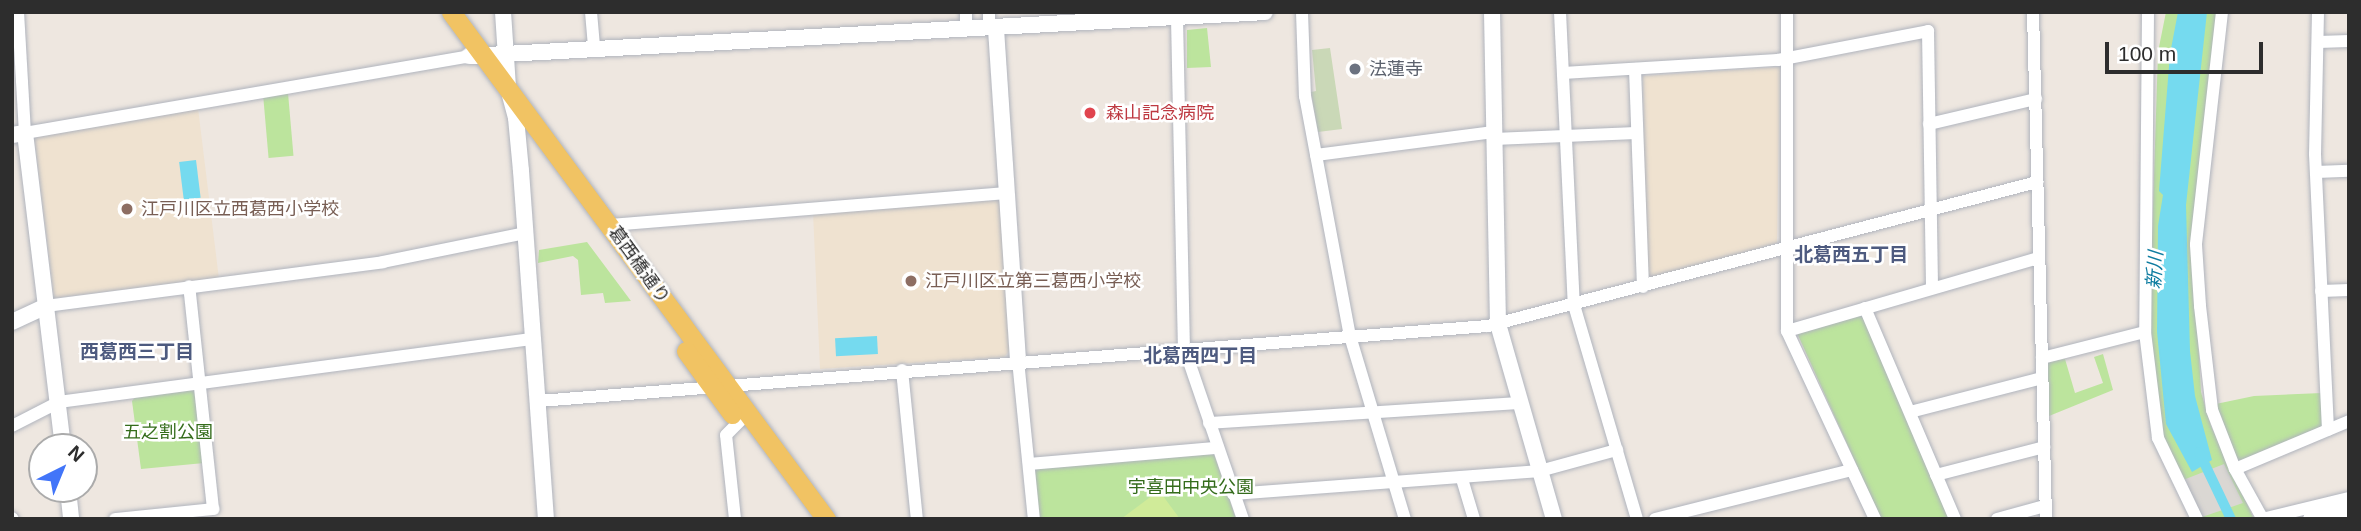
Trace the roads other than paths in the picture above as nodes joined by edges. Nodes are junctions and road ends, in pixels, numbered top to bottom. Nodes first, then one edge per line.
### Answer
1 (18, 12) edge
2 (436, 12) edge
3 (451, 12) edge
4 (503, 12) edge
5 (591, 12) edge
6 (1265, 12) edge
7 (1302, 12) edge
8 (1492, 12) edge
9 (1560, 12) edge
10 (1787, 12) edge
11 (2033, 12) edge
12 (2148, 12) edge
13 (2222, 12) edge
14 (2318, 12) edge
15 (1177, 18) junction
16 (966, 19) edge
17 (1057, 19) edge
18 (991, 23) edge
19 (2349, 41) edge
20 (2318, 42) junction
21 (594, 47) junction
22 (505, 52) junction
23 (475, 55) junction
24 (1787, 58) junction
25 (1635, 69) junction
26 (1563, 73) junction
27 (508, 88) junction
28 (2035, 99) junction
29 (516, 118) junction
30 (1929, 124) junction
31 (1636, 133) junction
32 (19, 134) edge
33 (1494, 136) junction
34 (1566, 137) junction
35 (1317, 155) junction
36 (2349, 171) edge
37 (2316, 172) junction
38 (2038, 182) junction
39 (1007, 193) junction
40 (1931, 211) junction
41 (610, 225) junction
42 (525, 233) junction
43 (1786, 251) junction
44 (2039, 258) junction
45 (188, 286) junction
46 (1643, 288) junction
47 (1932, 288) junction
48 (2349, 290) edge
49 (2321, 291) junction
50 (1574, 305) junction
51 (47, 306) junction
52 (1865, 308) junction
53 (12, 322) edge
54 (1498, 324) junction
55 (1787, 331) junction
56 (2145, 332) junction
57 (1350, 336) junction
58 (533, 339) junction
59 (1184, 347) junction
60 (2042, 358) junction
61 (1018, 360) junction
62 (902, 370) junction
63 (2042, 378) junction
64 (199, 384) junction
65 (719, 385) junction
66 (539, 401) junction
67 (59, 402) junction
68 (1520, 403) junction
69 (1910, 412) junction
70 (1371, 413) junction
71 (743, 418) junction
72 (2349, 421) edge
73 (1209, 423) junction
74 (12, 426) edge
75 (2329, 430) junction
76 (62, 433) edge
77 (2044, 447) junction
78 (1217, 448) junction
79 (1617, 450) junction
80 (1029, 464) junction
81 (2235, 469) junction
82 (1852, 470) junction
83 (1540, 471) junction
84 (1937, 475) junction
85 (1462, 479) junction
86 (1395, 483) junction
87 (1233, 494) junction
88 (2349, 498) edge
89 (2349, 510) edge
90 (2046, 512) edge
91 (2261, 517) edge
92 (115, 519) edge
93 (546, 519) edge
94 (735, 519) edge
95 (810, 519) edge
96 (826, 519) edge
97 (917, 519) edge
98 (1034, 519) edge
99 (1243, 519) edge
100 (1405, 519) edge
101 (1474, 519) edge
102 (1554, 519) edge
103 (1637, 519) edge
104 (1655, 519) edge
105 (1875, 519) edge
106 (1955, 519) edge
107 (1997, 519) edge
108 (2197, 519) edge
109 (2311, 519) edge

1 - 32 street
2 - 23 main road, 葛西橋通り
3 - 23 main road, 葛西橋通り
4 - 22 street
5 - 21 street
6 - 15 street
7 - 35 street
8 - 33 street
9 - 26 street
10 - 24 street
11 - 28 street
12 - 56 street
13 - 81 street
14 - 20 street
15 - 17 street
15 - 59 street
16 - 18 street
16 - 21 street
17 - 18 street
18 - 39 street
19 - 20 street
20 - 37 street
21 - 22 street
22 - 23 street
22 - 27 street
23 - 27 main road, 葛西橋通り
23 - 29 main road, 葛西橋通り
23 - 32 street
24 - 25 street
24 - 30 street
24 - 43 street
25 - 26 street
25 - 31 street
26 - 34 street
27 - 29 street
27 - 41 main road, 葛西橋通り
28 - 30 street
28 - 38 street
29 - 42 street
29 - 65 main road, 葛西橋通り
30 - 40 street
31 - 34 street
31 - 46 street
32 - 51 street
33 - 34 street
33 - 35 street
33 - 54 street
34 - 50 street
35 - 57 street
36 - 37 street
37 - 49 street
38 - 40 street
38 - 44 street
39 - 41 street
39 - 61 street
40 - 43 street
40 - 47 street
41 - 65 main road, 葛西橋通り
42 - 45 street
42 - 58 street
43 - 46 street
43 - 55 street
44 - 47 street
44 - 60 street
45 - 51 street
45 - 64 street
46 - 50 street
47 - 52 street
48 - 49 street
49 - 75 street
50 - 54 street
50 - 79 street
51 - 53 street
51 - 67 street
52 - 55 street
52 - 69 street
54 - 57 street
54 - 68 street
55 - 82 street
56 - 60 street
56 - 108 street
57 - 59 street
57 - 70 street
58 - 64 street
58 - 66 street
59 - 61 street
59 - 73 street
60 - 63 street
61 - 62 street
61 - 80 street
62 - 65 street
62 - 97 street
63 - 69 street
63 - 77 street
64 - 67 street
64 - 92 street
65 - 66 street
65 - 71 main road, 葛西橋通り
66 - 93 street
67 - 74 street
67 - 76 street
68 - 70 street
68 - 83 street
69 - 84 street
70 - 73 street
70 - 86 street
71 - 94 street
71 - 95 main road, 葛西橋通り
71 - 96 main road, 葛西橋通り
72 - 75 street
73 - 78 street
75 - 81 street
77 - 84 street
77 - 90 street
78 - 80 street
78 - 87 street
79 - 83 street
79 - 103 street
80 - 98 street
81 - 91 street
82 - 104 street
82 - 105 street
83 - 85 street
83 - 102 street
84 - 106 street
85 - 86 street
85 - 101 street
86 - 87 street
86 - 100 street
87 - 99 street
88 - 91 street
89 - 109 street
90 - 107 street

